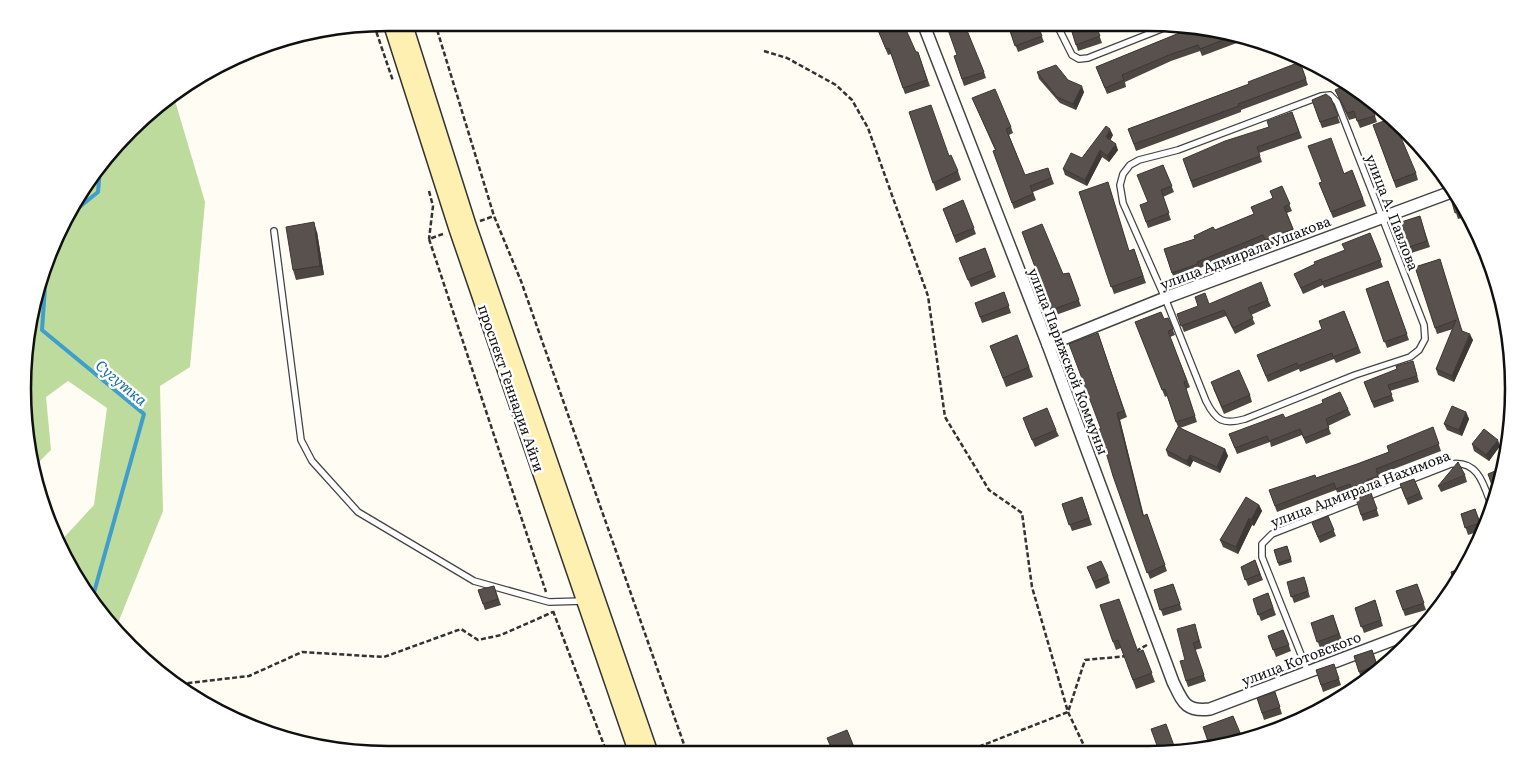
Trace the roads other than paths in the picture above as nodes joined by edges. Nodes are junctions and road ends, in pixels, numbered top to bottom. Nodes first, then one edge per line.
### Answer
1 (394, 31) edge
2 (407, 31) edge
3 (926, 31) edge
4 (1060, 31) edge
5 (1155, 31) edge
6 (1447, 193) edge
7 (1381, 217) junction
8 (274, 231) dead end
9 (1165, 298) junction
10 (1048, 345) junction
11 (1488, 497) edge
12 (585, 600) junction
13 (1406, 635) edge
14 (1308, 672) junction
15 (1189, 708) joint
16 (635, 746) edge
17 (648, 746) edge

1 - 12 main road, проспект Геннадия Айги
2 - 17 main road, проспект Геннадия Айги
3 - 10 street, улица Парижской Коммуны
4 - 5 lane
6 - 7 street, улица Адмирала Ушакова
7 - 9 street, улица Адмирала Ушакова
7 - 9 lane, улица А. Павлова
7 - 9 lane, улица А. Павлова
8 - 12 lane
9 - 10 street, улица Адмирала Ушакова
10 - 15 street, улица Парижской Коммуны
11 - 14 lane, улица Адмирала Нахимова
12 - 16 main road, проспект Геннадия Айги
13 - 14 street, улица Котовского
14 - 15 street, улица Котовского

